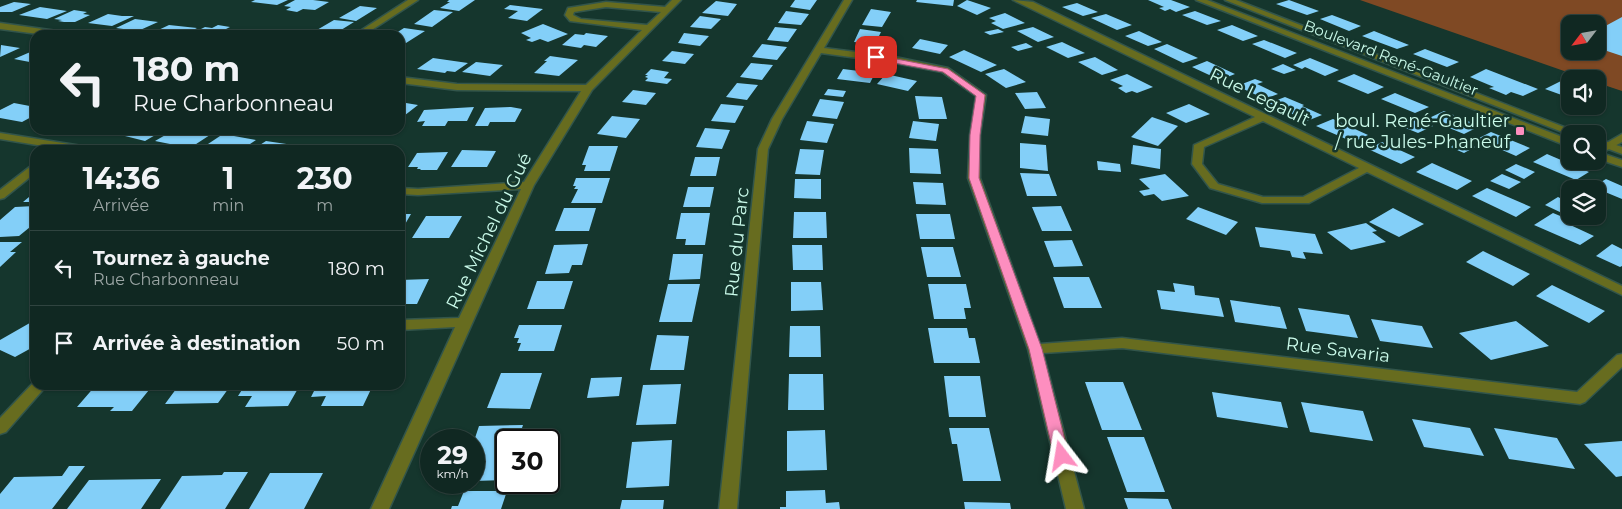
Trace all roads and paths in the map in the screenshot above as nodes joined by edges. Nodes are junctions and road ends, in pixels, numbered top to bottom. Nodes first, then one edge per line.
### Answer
1 (414, 0) edge
2 (677, 0) edge
3 (848, 0) edge
4 (1017, 0) edge
5 (1200, 0) edge
6 (1228, 0) edge
7 (667, 10) junction
8 (0, 26) edge
9 (650, 28) junction
10 (30, 30) edge
11 (366, 30) edge
12 (818, 50) junction
13 (405, 81) edge
14 (588, 88) junction
15 (1262, 118) junction
16 (1561, 128) edge
17 (0, 136) edge
18 (1622, 136) edge
19 (1561, 140) edge
20 (1606, 142) edge
21 (46, 145) edge
22 (1606, 145) edge
23 (1622, 151) edge
24 (1606, 157) edge
25 (1622, 164) edge
26 (1368, 167) junction
27 (30, 172) edge
28 (528, 185) junction
29 (405, 191) edge
30 (0, 196) edge
31 (1622, 290) edge
32 (464, 322) junction
33 (405, 325) edge
34 (1035, 349) junction
35 (1622, 359) edge
36 (35, 390) edge
37 (0, 428) edge
38 (380, 509) edge
39 (728, 509) edge
40 (1075, 509) edge

1 - 11 street
2 - 7 street, Rue Michel du Gué
3 - 12 street, Rue du Parc
4 - 15 street, Rue Legault
5 - 19 street, Boulevard René-Gaultier
6 - 16 street, Boulevard René-Gaultier
7 - 9 street, Rue Michel du Gué
7 - 9 street
8 - 10 street
9 - 14 street, Rue Michel du Gué
12 - 34 street
12 - 39 street, Rue du Parc
13 - 14 street
14 - 28 street, Rue Michel du Gué
15 - 26 street, Rue Legault
15 - 26 street
17 - 21 street
18 - 20 street
22 - 23 street
24 - 25 street
26 - 31 street, Rue Legault
27 - 30 street
28 - 29 street
28 - 32 street, Rue Michel du Gué
32 - 33 street
32 - 38 street, Rue Michel du Gué
34 - 35 street, Rue Savaria
34 - 40 street
36 - 37 street

